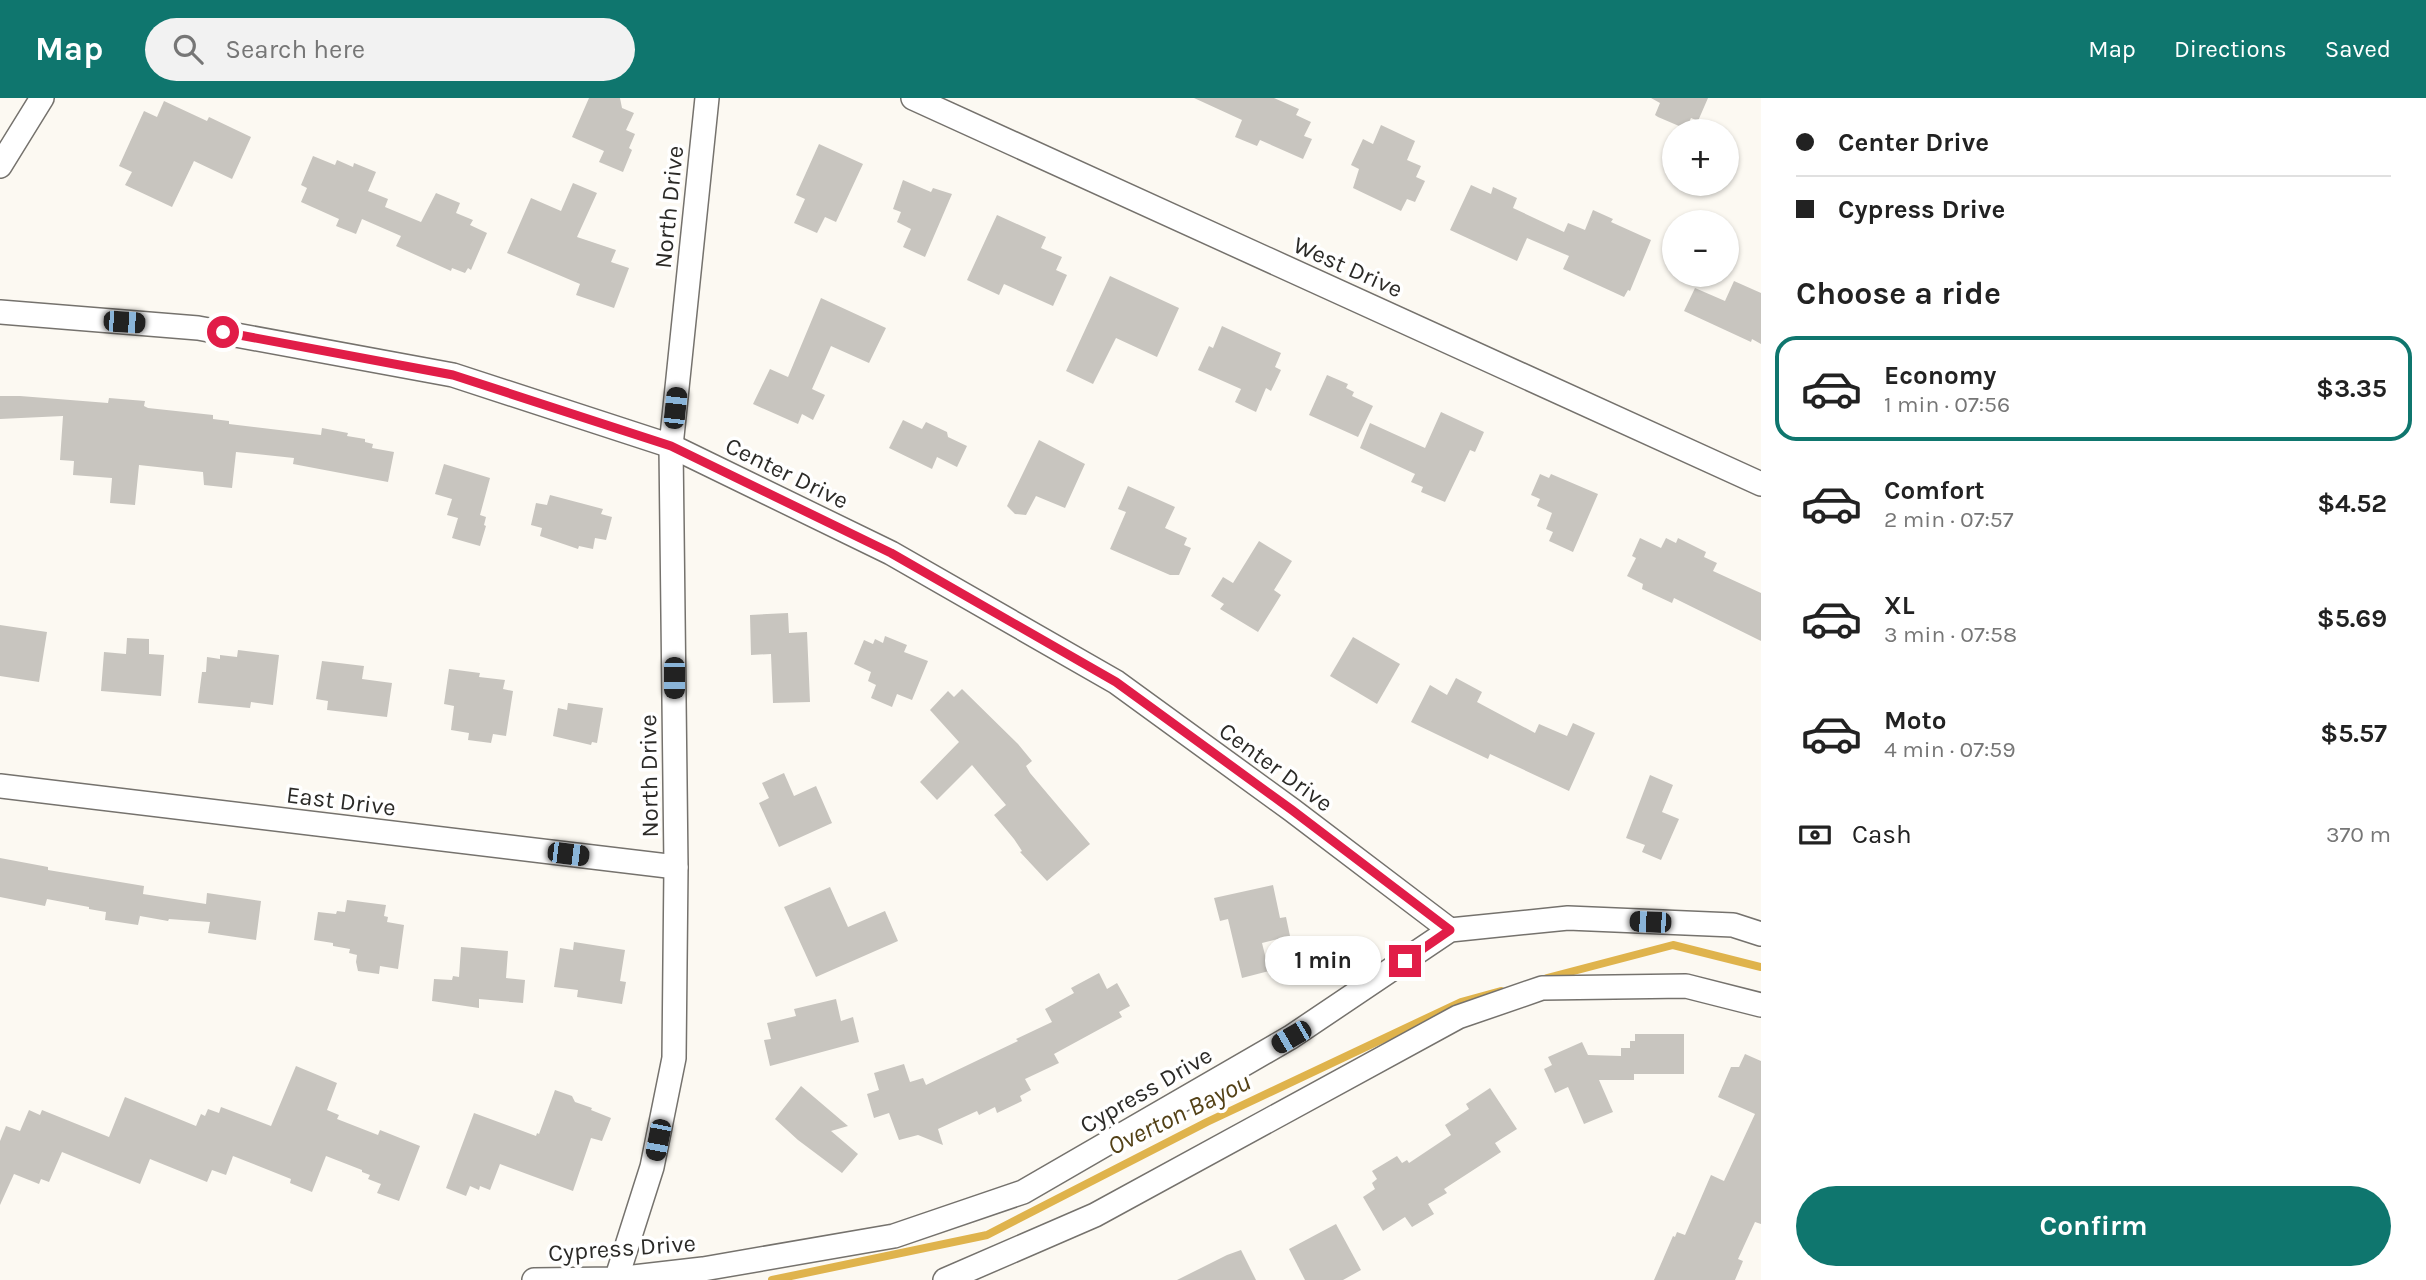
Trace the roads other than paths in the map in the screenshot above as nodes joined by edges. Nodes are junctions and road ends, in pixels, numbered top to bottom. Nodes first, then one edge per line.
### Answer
1 (42, 98) edge
2 (707, 98) edge
3 (913, 98) edge
4 (0, 166) edge
5 (0, 312) edge
6 (671, 446) junction
7 (1761, 484) edge
8 (0, 786) edge
9 (676, 867) junction
10 (1450, 930) junction
11 (1761, 934) edge
12 (1761, 1005) edge
13 (534, 1280) edge
14 (616, 1280) edge
15 (945, 1280) edge

1 - 4 street
2 - 6 street, North Drive
3 - 7 street, West Drive
5 - 6 street, Center Drive
6 - 9 street, North Drive
6 - 10 street, Center Drive
8 - 9 street, East Drive
9 - 14 street, North Drive
10 - 11 street, Cypress Drive
10 - 14 street, Cypress Drive
12 - 15 street
13 - 14 street, Cypress Drive

